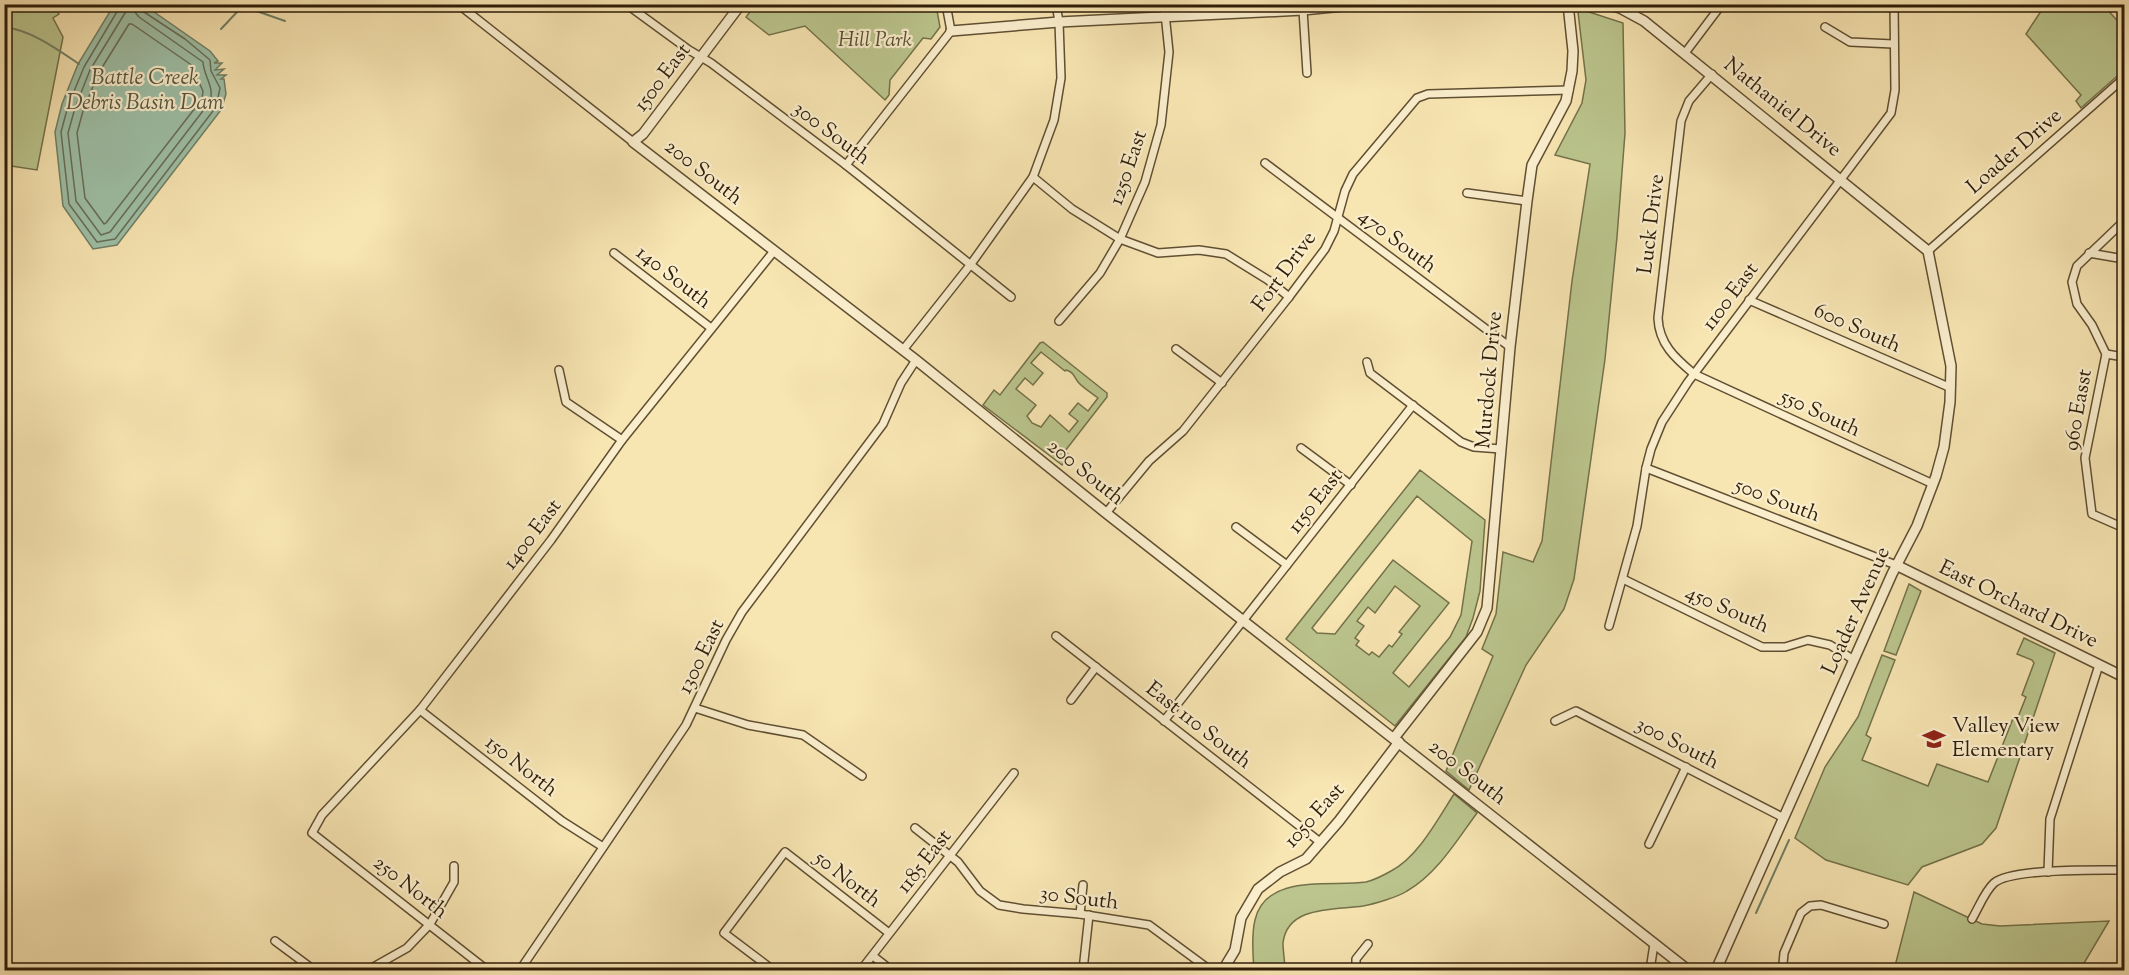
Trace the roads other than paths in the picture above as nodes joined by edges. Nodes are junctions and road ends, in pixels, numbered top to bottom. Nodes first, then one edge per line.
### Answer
1 (458, 4) edge
2 (626, 4) edge
3 (741, 4) edge
4 (946, 4) edge
5 (1056, 4) edge
6 (1164, 4) edge
7 (1363, 4) edge
8 (1568, 4) edge
9 (1606, 4) edge
10 (1722, 4) edge
11 (1894, 4) edge
12 (1303, 10) junction
13 (1166, 17) junction
14 (1059, 22) junction
15 (1825, 27) dead end
16 (951, 31) junction
17 (1893, 44) junction
18 (1685, 53) junction
19 (700, 57) junction
20 (1307, 74) dead end
21 (1712, 74) junction
22 (2124, 78) edge
23 (1569, 90) junction
24 (633, 142) junction
25 (1265, 163) dead end
26 (846, 165) junction
27 (1034, 177) junction
28 (1840, 179) junction
29 (1467, 193) dead end
30 (1527, 201) junction
31 (1337, 219) junction
32 (2124, 221) edge
33 (1120, 239) junction
34 (774, 251) junction
35 (1928, 251) junction
36 (614, 253) dead end
37 (2089, 254) junction
38 (2124, 259) edge
39 (970, 264) junction
40 (1011, 297) dead end
41 (1289, 297) junction
42 (1749, 300) junction
43 (1059, 321) dead end
44 (711, 328) junction
45 (1510, 347) junction
46 (1176, 348) dead end
47 (903, 350) junction
48 (2106, 354) junction
49 (2124, 357) edge
50 (916, 360) junction
51 (1367, 362) dead end
52 (559, 370) dead end
53 (1694, 374) junction
54 (1222, 383) junction
55 (1950, 388) junction
56 (1413, 405) junction
57 (622, 440) junction
58 (1301, 447) dead end
59 (1502, 449) junction
60 (1646, 468) junction
61 (1933, 484) junction
62 (1350, 485) junction
63 (1106, 513) junction
64 (1236, 528) dead end
65 (2124, 528) edge
66 (1287, 565) junction
67 (1896, 565) junction
68 (1623, 579) junction
69 (1244, 620) junction
70 (1609, 626) dead end
71 (1056, 636) dead end
72 (1854, 660) junction
73 (2099, 665) junction
74 (1096, 667) junction
75 (2124, 677) edge
76 (1071, 700) dead end
77 (695, 708) junction
78 (420, 710) junction
79 (1164, 721) junction
80 (1555, 721) dead end
81 (1397, 740) junction
82 (1686, 767) junction
83 (1014, 773) dead end
84 (862, 776) dead end
85 (1784, 818) junction
86 (915, 828) dead end
87 (312, 833) joint
88 (1320, 842) junction
89 (1649, 844) dead end
90 (603, 847) junction
91 (950, 856) junction
92 (454, 866) dead end
93 (2124, 870) edge
94 (2048, 872) junction
95 (1083, 885) dead end
96 (1080, 914) junction
97 (1089, 915) junction
98 (1972, 919) dead end
99 (430, 924) junction
100 (1884, 924) dead end
101 (889, 933) junction
102 (275, 941) dead end
103 (1368, 944) dead end
104 (1654, 944) junction
105 (873, 956) junction
106 (314, 970) edge
107 (368, 970) edge
108 (487, 970) edge
109 (520, 970) edge
110 (774, 970) edge
111 (861, 970) edge
112 (891, 970) edge
113 (1083, 970) edge
114 (1210, 970) edge
115 (1223, 970) edge
116 (1356, 970) edge
117 (1650, 970) edge
118 (1688, 970) edge
119 (1716, 970) edge
120 (1785, 970) edge

1 - 24 street, 200 South
2 - 19 street, 300 South
3 - 19 street, 1500 East
4 - 16 street
5 - 14 street
6 - 13 street, 1250 East
7 - 12 street
8 - 23 street, Murdock Drive
9 - 18 street, Nathaniel Drive
10 - 18 street
11 - 17 street, 1100 East
12 - 13 street
12 - 20 street
13 - 14 street
13 - 33 street, 1250 East
14 - 16 street
14 - 27 street
15 - 17 street
16 - 26 street
17 - 28 street, 1100 East
18 - 21 street, Nathaniel Drive
19 - 24 street, 1500 East
19 - 26 street, 300 South
21 - 28 street, Nathaniel Drive
21 - 53 street, Luck Drive
22 - 35 street, Loader Drive
23 - 30 street, Murdock Drive
23 - 31 street, Fort Drive
24 - 34 street, 200 South
25 - 31 street, 470 South
26 - 39 street, 300 South
27 - 33 street
27 - 39 street
28 - 35 street, Nathaniel Drive
28 - 42 street, 1100 East
29 - 30 street
30 - 45 street, Murdock Drive
31 - 41 street, Fort Drive
31 - 45 street, 470 South
32 - 37 street, 960 Easst
33 - 41 street
33 - 43 street, 1250 East
34 - 44 street, 1400 East
34 - 47 street, 200 South
35 - 55 street, Loader Avenue
36 - 44 street, 140 South
37 - 38 street
37 - 48 street, 960 Easst
39 - 40 street, 300 South
39 - 47 street
41 - 54 street, Fort Drive
42 - 53 street, 1100 East
42 - 55 street, 600 South
44 - 57 street, 1400 East
45 - 59 street, Murdock Drive
46 - 54 street
47 - 50 street, 200 South
48 - 49 street
48 - 65 street, 960 Easst
50 - 63 street, 200 South
50 - 77 street, 1300 East
51 - 56 street
52 - 57 street
53 - 60 street, 1100 East
53 - 61 street, 550 South
54 - 63 street, Fort Drive
55 - 61 street, Loader Avenue
56 - 59 street
56 - 62 street, 1150 East
57 - 78 street, 1400 East
58 - 62 street
59 - 81 street, Murdock Drive
60 - 67 street, 500 South
60 - 68 street, 1100 East
61 - 67 street, Loader Avenue
62 - 66 street, 1150 East
63 - 69 street, 200 South
64 - 66 street
66 - 69 street, 1150 East
67 - 72 street, Loader Avenue
67 - 73 street, East Orchard Drive
68 - 70 street, 1100 East
68 - 72 street, 450 South
69 - 79 street, 1150 East
69 - 81 street, 200 South
71 - 74 street, East 110 South
72 - 85 street, Loader Avenue
73 - 75 street, East Orchard Drive
73 - 94 street
74 - 76 street
74 - 79 street, East 110 South
77 - 84 street
77 - 90 street, 1300 East
78 - 87 street, 1400 East
78 - 90 street, 150 North
79 - 88 street, East 110 South
80 - 82 street, 300 South
81 - 88 street, 1050 East
81 - 104 street, 200 South
82 - 85 street, 300 South
82 - 89 street
83 - 91 street, 1185 East
85 - 119 street, Loader Avenue
86 - 91 street, 30 South
87 - 99 street, 250 North
88 - 115 street, 1050 East
90 - 109 street, 1300 East
91 - 96 street, 30 South
91 - 101 street, 1185 East
92 - 99 street
93 - 94 street
94 - 98 street
95 - 96 street
96 - 97 street, 30 South
97 - 113 street
97 - 114 street, 30 South
99 - 107 street
99 - 108 street, 250 North
100 - 120 street
101 - 105 street, 1185 East
101 - 110 street, 50 North
102 - 106 street
103 - 116 street
104 - 117 street
104 - 118 street, 200 South
105 - 111 street, 1185 East
105 - 112 street

